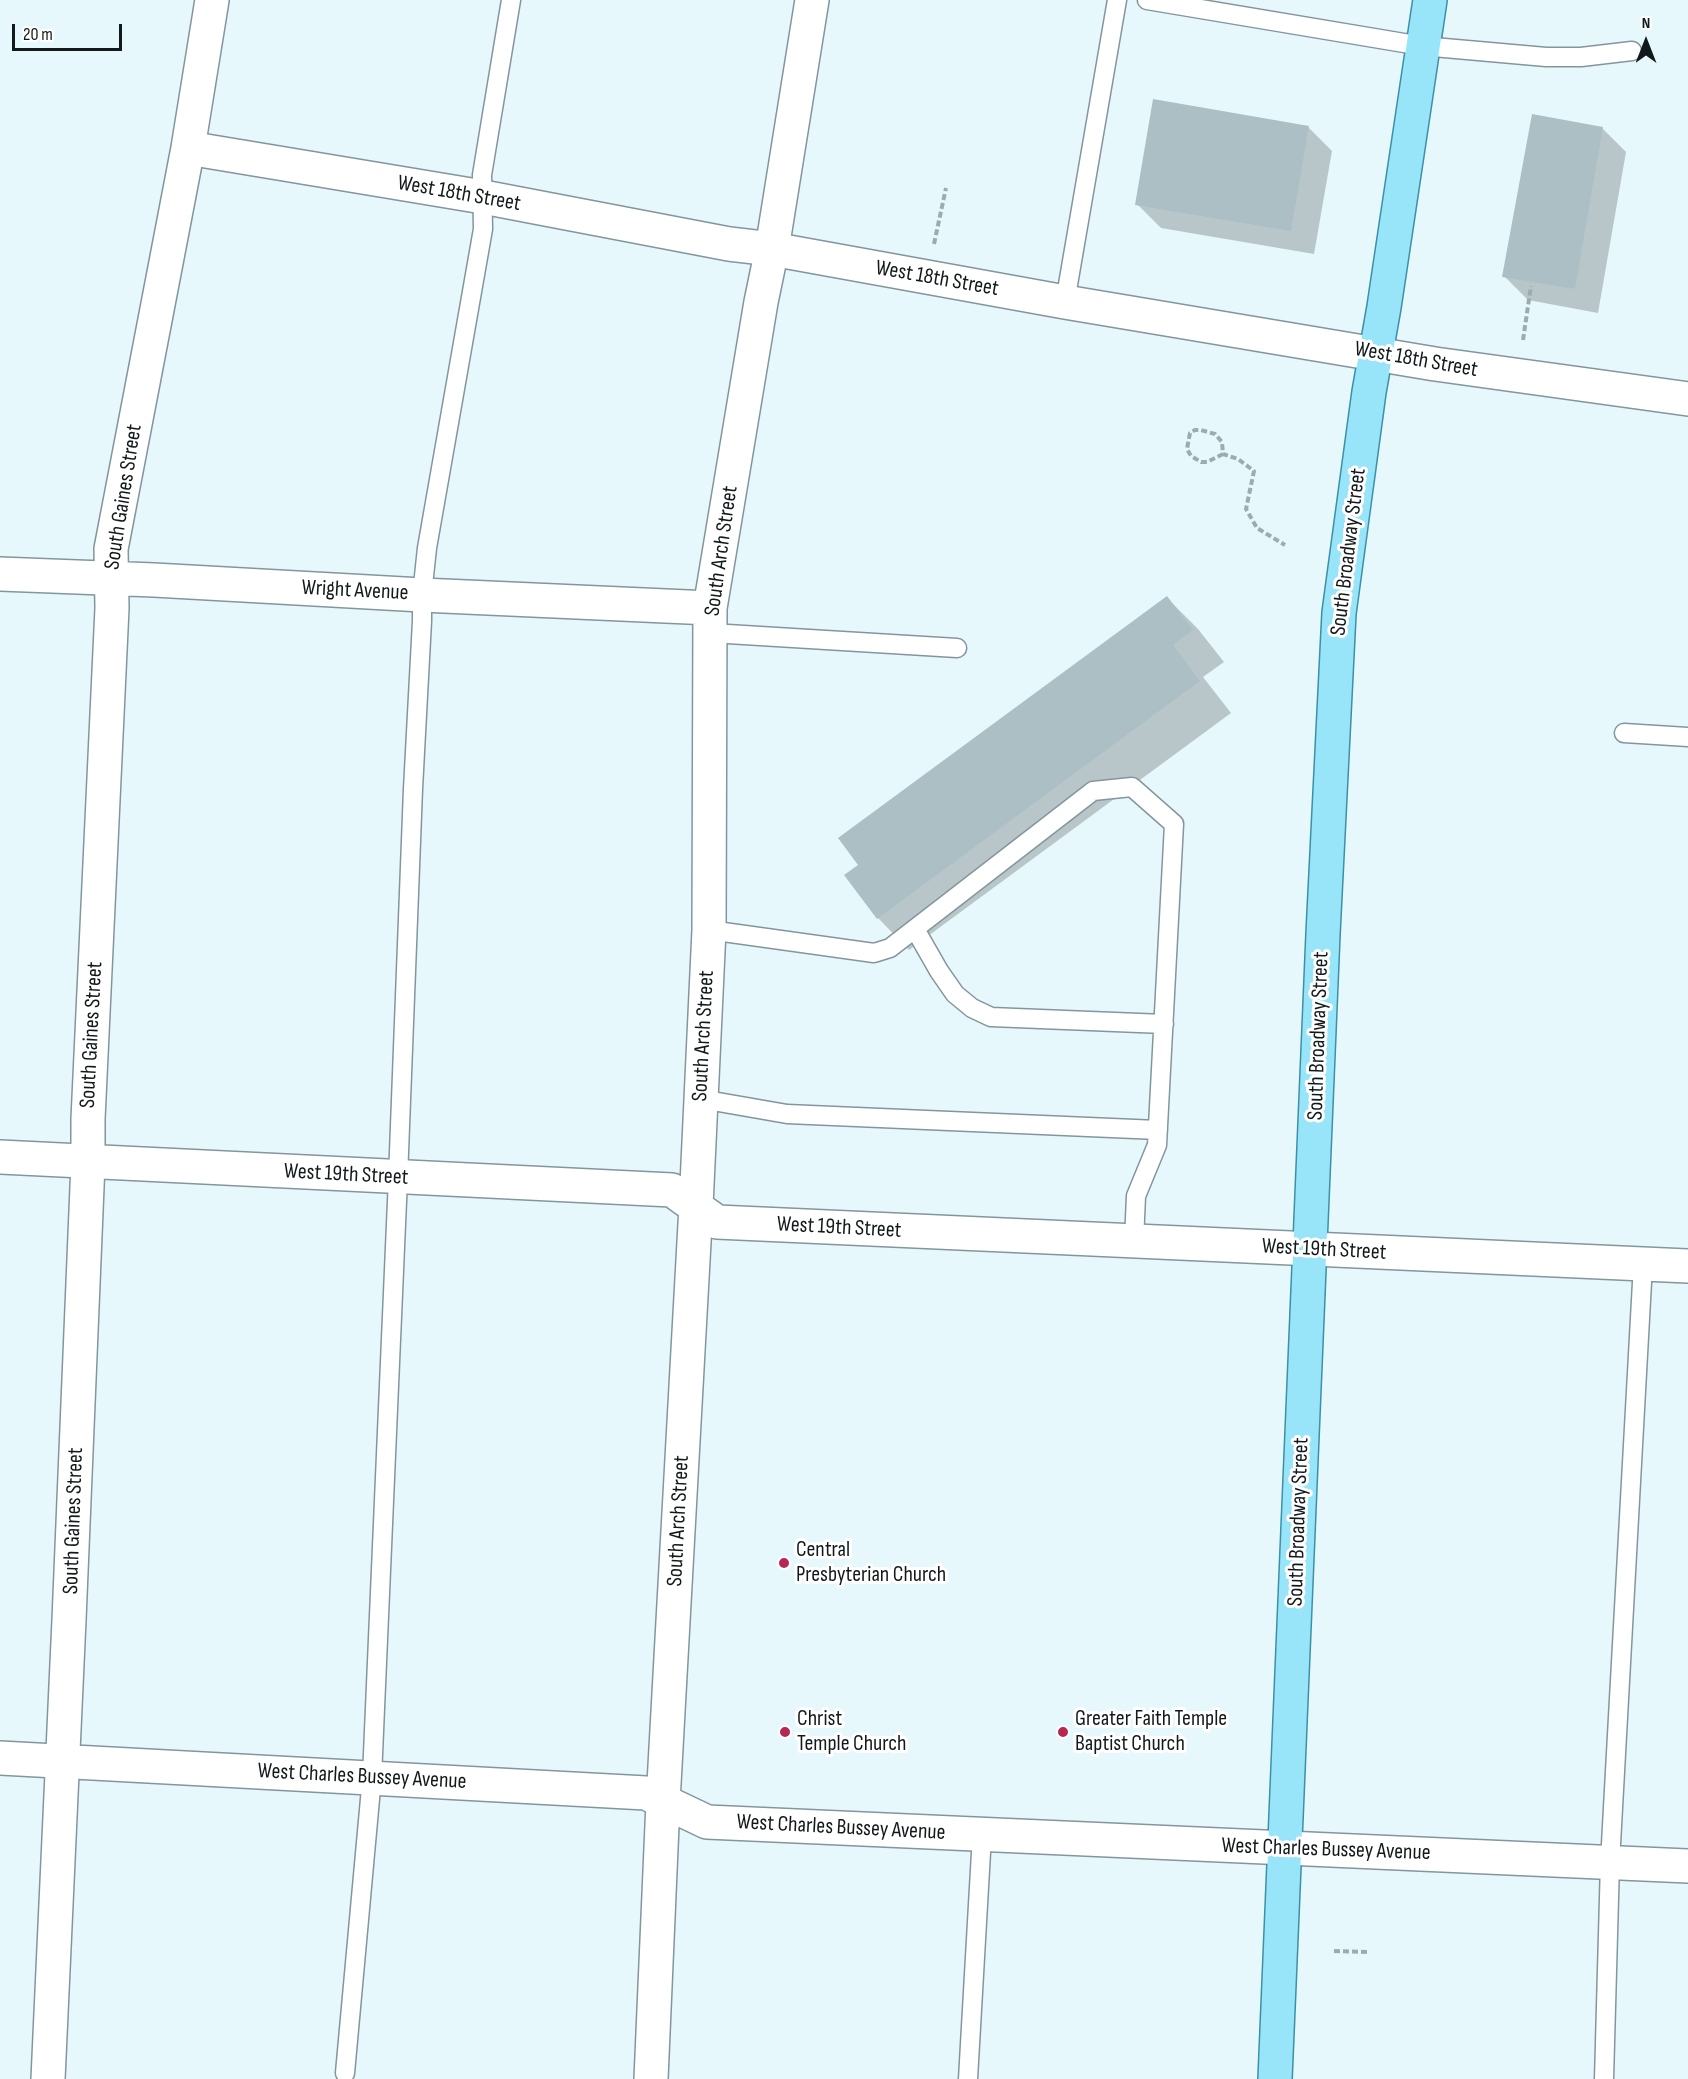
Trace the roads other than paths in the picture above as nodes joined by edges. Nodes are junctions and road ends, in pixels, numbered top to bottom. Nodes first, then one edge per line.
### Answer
1 (212, 0) edge
2 (511, 0) edge
3 (812, 0) edge
4 (1116, 0) edge
5 (1147, 0) edge
6 (1430, 0) edge
7 (1422, 46) junction
8 (1632, 51) dead end
9 (188, 148) junction
10 (483, 197) junction
11 (772, 249) junction
12 (1065, 302) junction
13 (1376, 353) junction
14 (1688, 399) edge
15 (0, 574) edge
16 (111, 578) junction
17 (422, 595) junction
18 (711, 620) junction
19 (957, 648) dead end
20 (1624, 733) dead end
21 (1688, 737) edge
22 (915, 929) junction
23 (709, 930) junction
24 (1164, 1024) junction
25 (701, 1099) junction
26 (1158, 1130) junction
27 (0, 1157) edge
28 (88, 1163) junction
29 (398, 1178) junction
30 (696, 1206) junction
31 (1134, 1241) junction
32 (1310, 1249) junction
33 (1643, 1264) junction
34 (1688, 1266) edge
35 (0, 1758) edge
36 (62, 1760) junction
37 (372, 1777) junction
38 (663, 1802) junction
39 (982, 1835) junction
40 (1285, 1848) junction
41 (1610, 1862) junction
42 (1688, 1866) edge
43 (345, 2073) dead end
44 (48, 2079) edge
45 (651, 2079) edge
46 (968, 2079) edge
47 (1275, 2079) edge
48 (1604, 2079) edge

1 - 9 street, South Gaines Street
2 - 10 lane
3 - 11 street, South Arch Street
4 - 12 lane
5 - 7 lane
6 - 7 main road, South Broadway Street
7 - 8 lane
7 - 13 main road, South Broadway Street
9 - 10 street, West 18th Street
9 - 16 street, South Gaines Street
10 - 11 street, West 18th Street
10 - 17 lane
11 - 12 street, West 18th Street
11 - 18 street, South Arch Street
12 - 13 street, West 18th Street
13 - 14 street, West 18th Street
13 - 32 main road, South Broadway Street
15 - 16 street, Wright Avenue
16 - 17 street, Wright Avenue
16 - 28 street, South Gaines Street
17 - 18 street, Wright Avenue
17 - 29 lane
18 - 19 lane
18 - 23 street, South Arch Street
20 - 21 lane
22 - 23 lane
22 - 24 lane
22 - 24 lane
23 - 25 street, South Arch Street
24 - 26 lane
25 - 26 lane
25 - 30 street, South Arch Street
26 - 31 lane
27 - 28 street, West 19th Street
28 - 29 street, West 19th Street
28 - 36 street, South Gaines Street
29 - 30 street, West 19th Street
29 - 37 lane
30 - 31 street, West 19th Street
30 - 38 street, South Arch Street
31 - 32 street, West 19th Street
32 - 33 street, West 19th Street
32 - 40 main road, South Broadway Street
33 - 34 street, West 19th Street
33 - 41 lane
35 - 36 street, West Charles Bussey Avenue
36 - 37 street, West Charles Bussey Avenue
36 - 44 street, South Gaines Street
37 - 38 street, West Charles Bussey Avenue
37 - 43 lane
38 - 39 street, West Charles Bussey Avenue
38 - 45 street, South Arch Street
39 - 40 street, West Charles Bussey Avenue
39 - 46 lane
40 - 41 street, West Charles Bussey Avenue
40 - 47 main road, South Broadway Street
41 - 42 street, West Charles Bussey Avenue
41 - 48 lane

